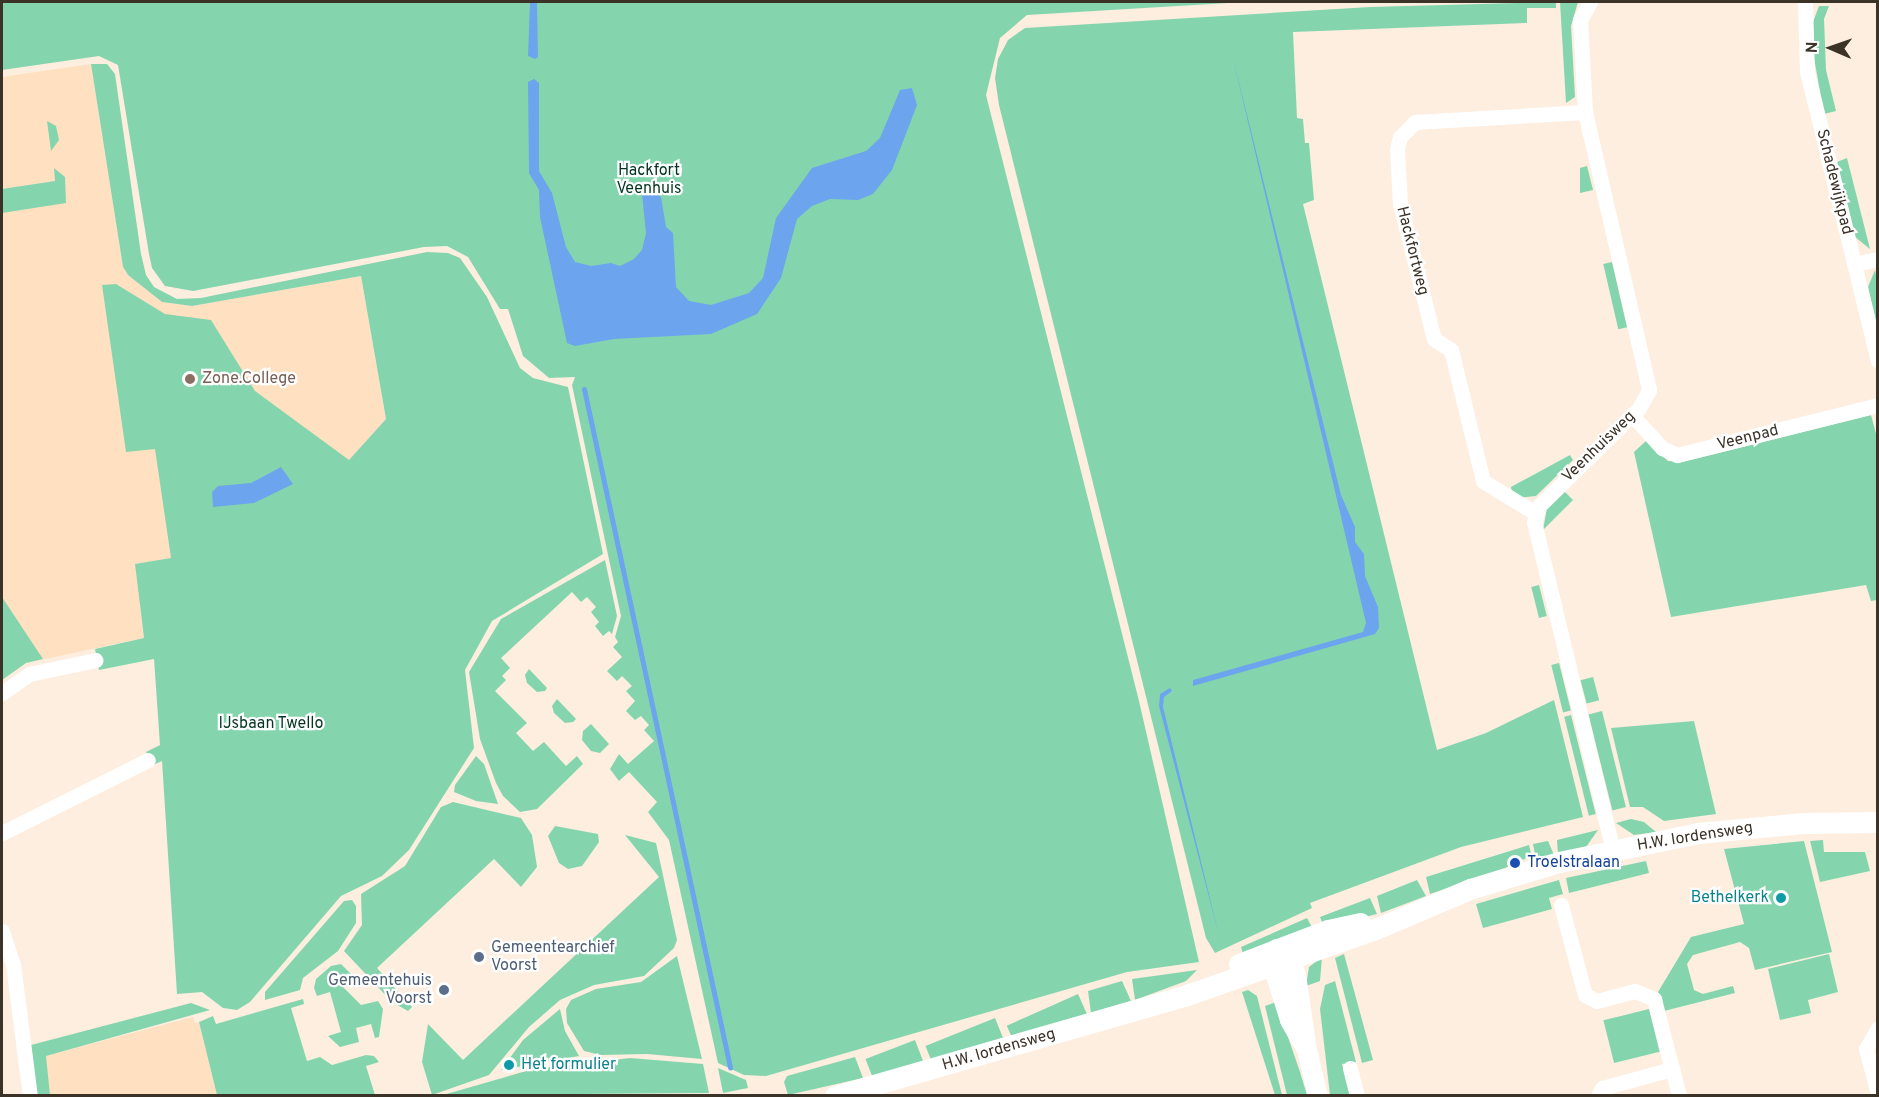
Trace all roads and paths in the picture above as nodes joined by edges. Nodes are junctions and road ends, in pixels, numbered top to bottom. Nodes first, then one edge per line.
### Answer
1 (1590, 2) edge
2 (1805, 2) edge
3 (1585, 112) junction
4 (1878, 259) edge
5 (1854, 264) junction
6 (1878, 360) edge
7 (1878, 405) edge
8 (1632, 415) junction
9 (1535, 513) junction
10 (96, 660) dead end
11 (2, 693) edge
12 (148, 760) dead end
13 (1878, 822) edge
14 (2, 833) edge
15 (1613, 850) junction
16 (1561, 905) dead end
17 (2, 931) edge
18 (1281, 958) junction
19 (1878, 1028) edge
20 (1350, 1068) dead end
21 (1672, 1069) junction
22 (1878, 1094) edge
23 (30, 1095) edge
24 (835, 1095) edge
25 (1318, 1095) edge
26 (1357, 1095) edge
27 (1598, 1095) edge
28 (1679, 1095) edge

1 - 3 street, Veenhuisweg
2 - 5 street, Schadewijkpad
3 - 8 street, Veenhuisweg
3 - 9 street, Hackfortweg
4 - 5 street
5 - 6 street, Schadewijkpad
7 - 8 street, Veenpad
8 - 9 street, Veenhuisweg
9 - 15 street
10 - 11 street
12 - 14 street
13 - 15 main road, H.W. Iordensweg
15 - 18 main road, H.W. Iordensweg
16 - 21 street
17 - 23 street
18 - 24 main road, H.W. Iordensweg
18 - 25 street
19 - 22 street
20 - 26 street
21 - 27 street
21 - 28 street

